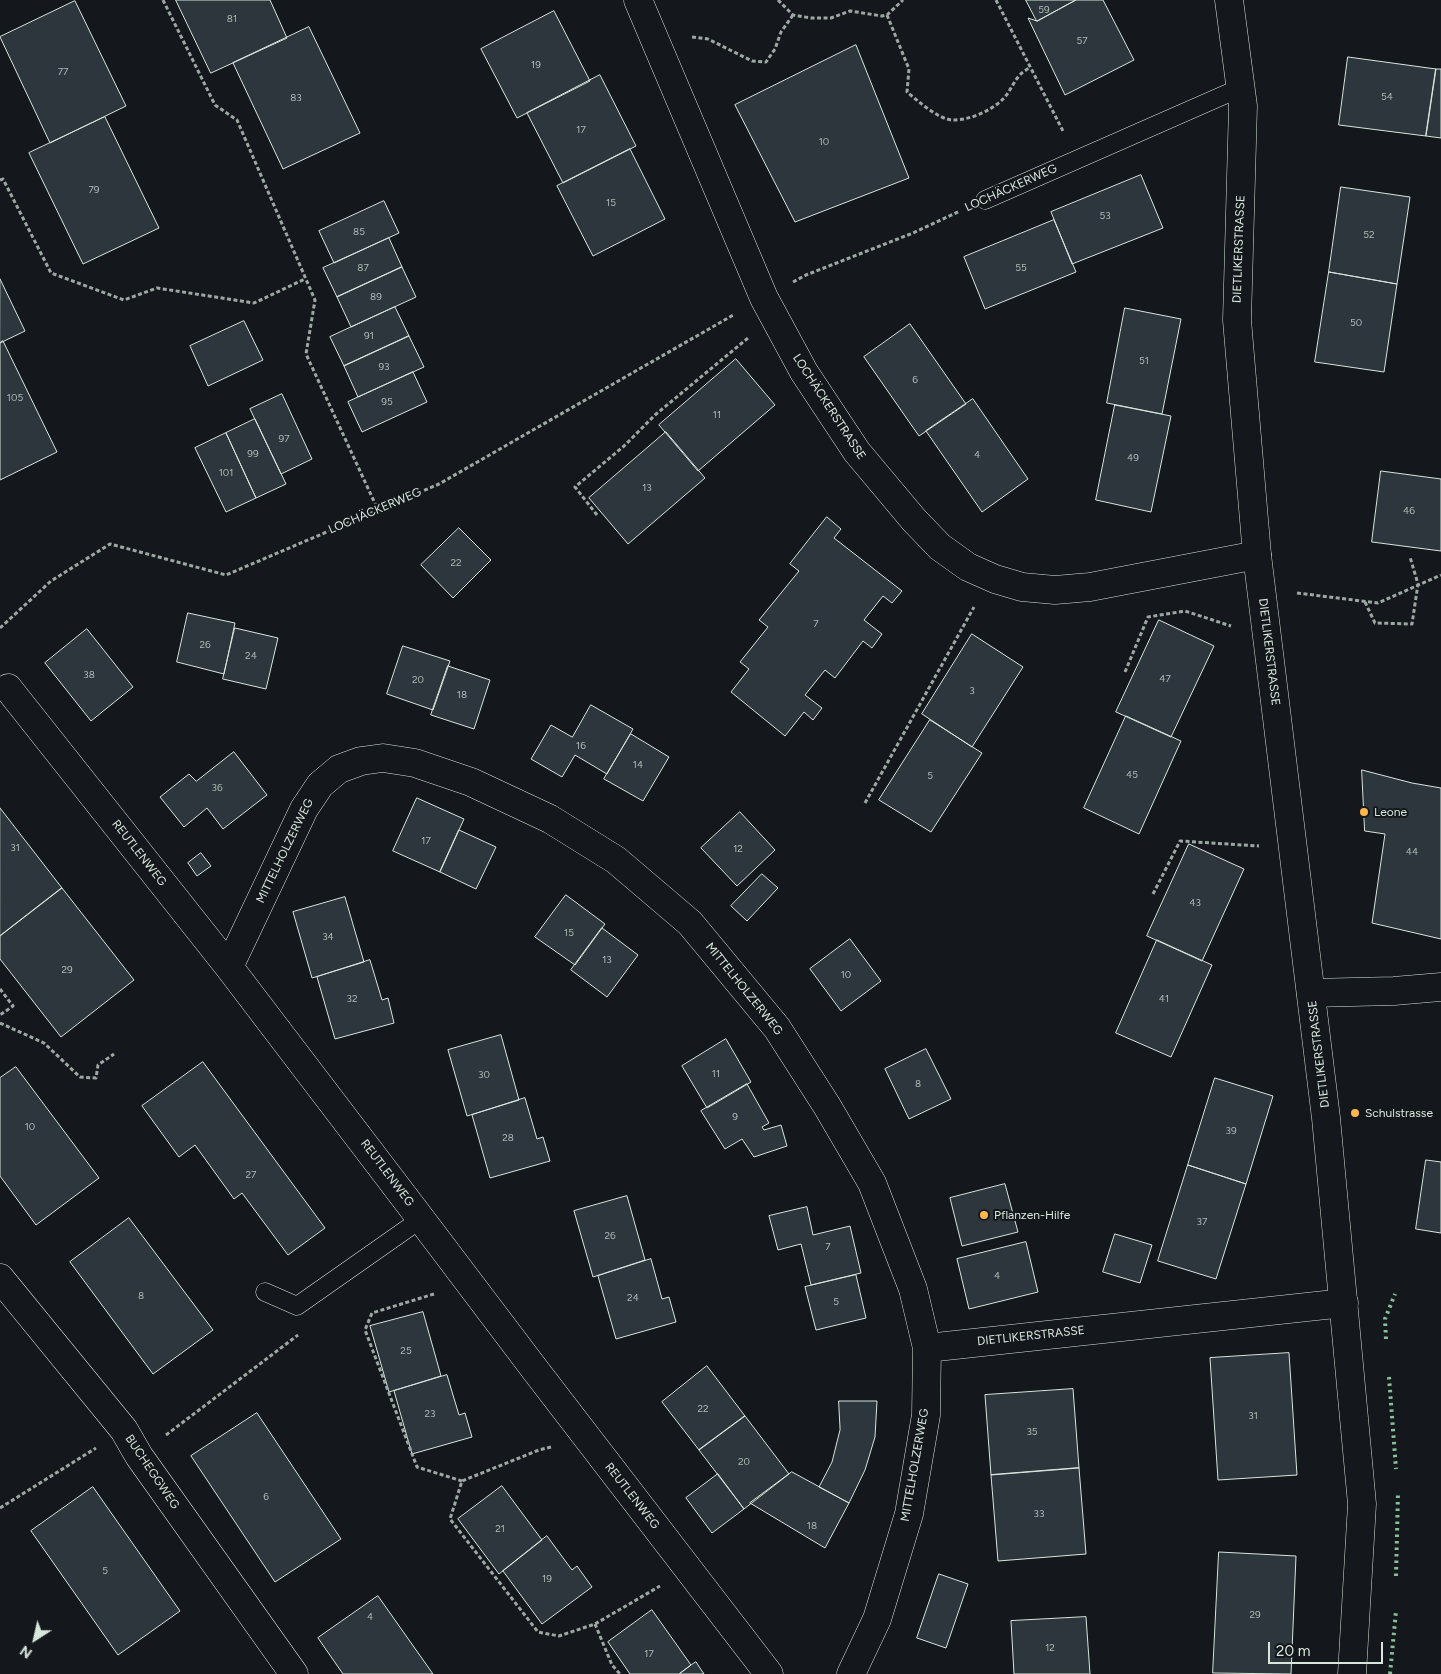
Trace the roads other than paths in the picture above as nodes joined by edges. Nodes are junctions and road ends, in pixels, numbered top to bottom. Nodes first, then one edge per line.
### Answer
1 (638, 0) edge
2 (1229, 0) edge
3 (1240, 88) junction
4 (985, 200) road end
5 (1257, 555) junction
6 (4, 682) edge
7 (229, 967) junction
8 (1441, 987) edge
9 (1311, 993) junction
10 (421, 1218) junction
11 (0, 1278) edge
12 (265, 1292) dead end
13 (1344, 1303) junction
14 (926, 1348) junction
15 (294, 1674) edge
16 (769, 1674) edge
17 (851, 1674) edge
18 (1352, 1674) edge

1 - 5 street, LOCHÄCKERSTRASSE
2 - 3 street, DIETLIKERSTRASSE
3 - 4 lane, LOCHÄCKERWEG
3 - 5 street, DIETLIKERSTRASSE
5 - 9 street, DIETLIKERSTRASSE
6 - 7 street, REUTLENWEG
7 - 10 street, REUTLENWEG
7 - 14 street, MITTELHOLZERWEG
8 - 9 street
9 - 13 street, DIETLIKERSTRASSE
10 - 12 lane
10 - 16 street, REUTLENWEG
11 - 15 street, BUCHEGGWEG
13 - 14 street, DIETLIKERSTRASSE
13 - 18 street, DIETLIKERSTRASSE
14 - 17 street, MITTELHOLZERWEG

